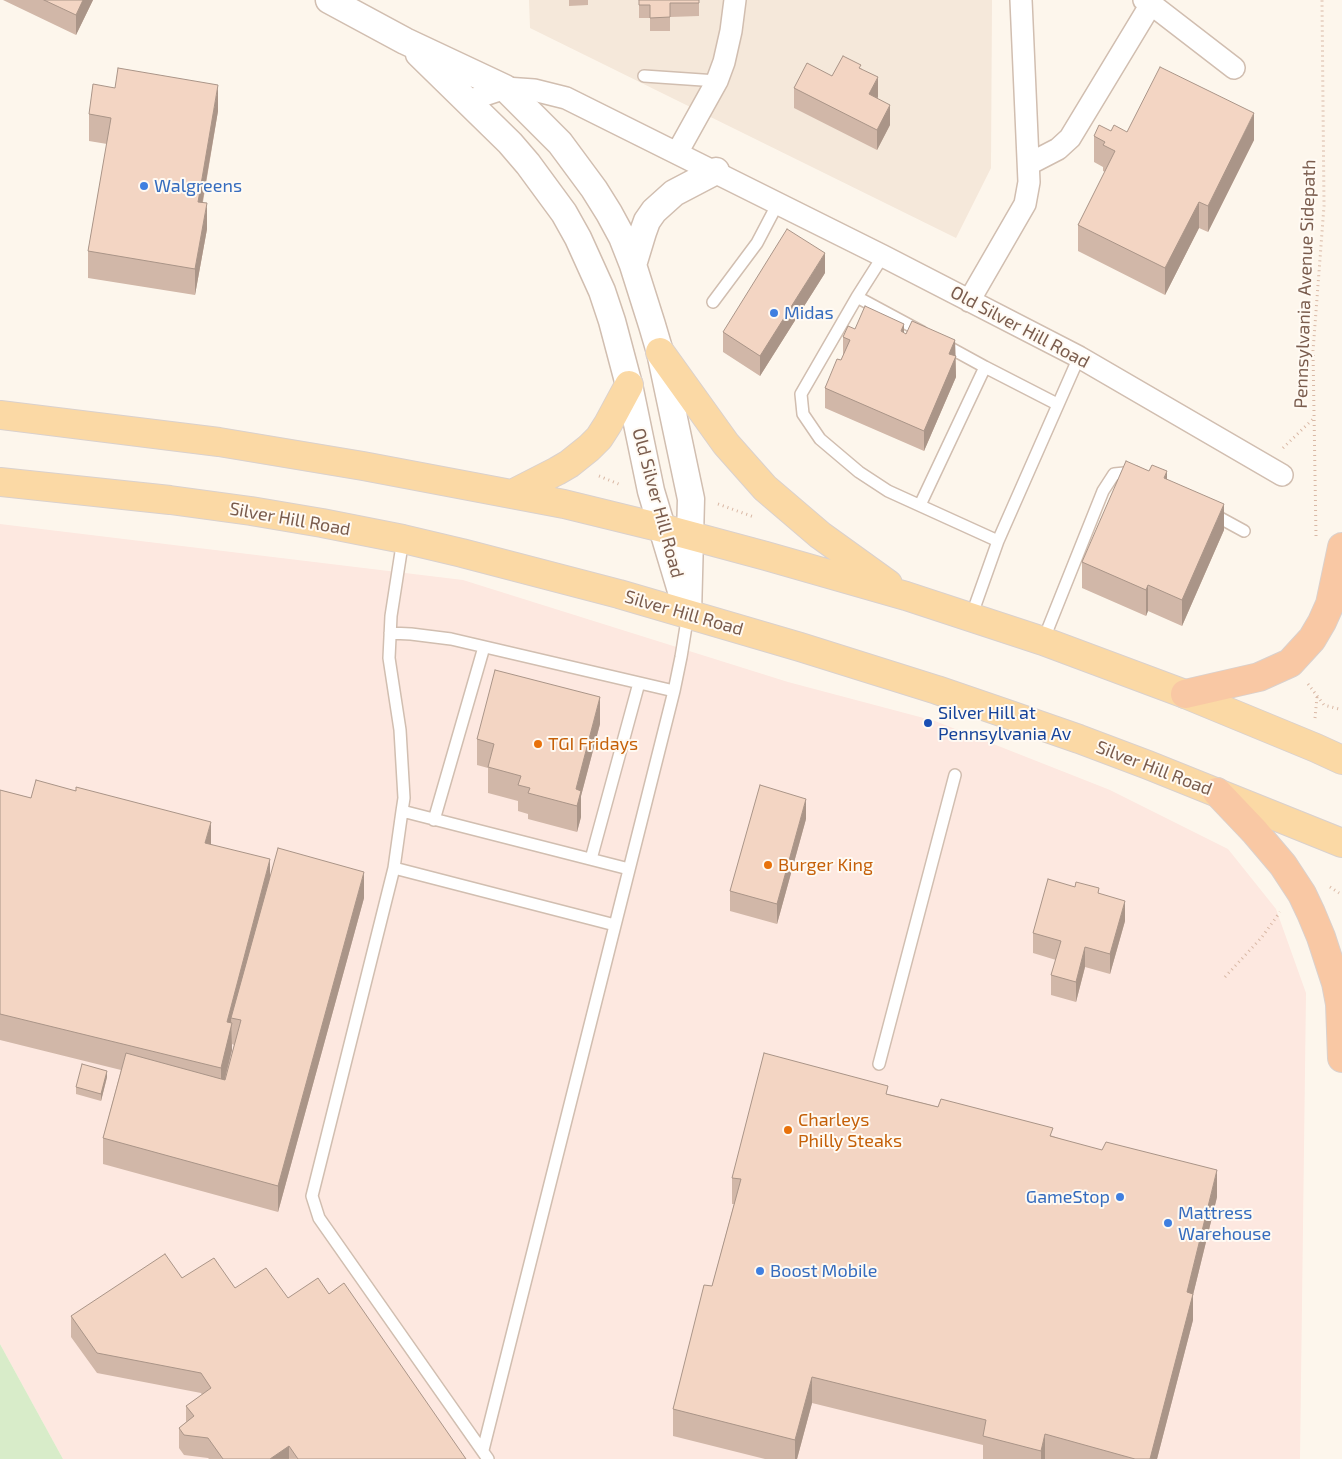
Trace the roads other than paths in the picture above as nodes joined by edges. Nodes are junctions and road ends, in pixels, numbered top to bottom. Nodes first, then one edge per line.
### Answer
1 (329, 0) edge
2 (735, 0) edge
3 (1021, 0) edge
4 (1148, 2) edge
5 (405, 40) junction
6 (1234, 68) dead end
7 (644, 76) dead end
8 (717, 81) junction
9 (505, 88) junction
10 (468, 104) junction
11 (677, 153) junction
12 (1028, 164) junction
13 (716, 172) junction
14 (778, 203) junction
15 (883, 256) junction
16 (633, 265) junction
17 (857, 297) junction
18 (969, 301) junction
19 (713, 302) dead end
20 (660, 352) junction
21 (1079, 357) junction
22 (985, 367) junction
23 (629, 385) junction
24 (1057, 404) junction
25 (0, 415) edge
26 (1274, 470) road end
27 (1142, 476) edge
28 (0, 482) edge
29 (512, 494) junction
30 (920, 506) junction
31 (1202, 508) edge
32 (662, 528) junction
33 (1244, 531) dead end
34 (690, 536) junction
35 (403, 539) junction
36 (998, 541) junction
37 (1329, 545) edge
38 (906, 596) junction
39 (688, 614) junction
40 (971, 617) junction
41 (390, 633) junction
42 (1043, 641) junction
43 (484, 647) junction
44 (639, 683) junction
45 (674, 691) junction
46 (1185, 694) junction
47 (1342, 760) edge
48 (955, 775) dead end
49 (1217, 792) junction
50 (402, 811) junction
51 (434, 820) junction
52 (1342, 842) edge
53 (590, 859) junction
54 (394, 868) junction
55 (629, 869) junction
56 (615, 925) junction
57 (1342, 1058) edge
58 (880, 1064) dead end
59 (485, 1454) edge

1 - 5 street, Old Silver Hill Road
2 - 8 street
3 - 12 street
4 - 6 street
4 - 12 street
5 - 9 street, Old Silver Hill Road
5 - 10 street, Old Silver Hill Road
7 - 8 lane
8 - 11 street
9 - 10 street, Old Silver Hill Road
9 - 11 street, Old Silver Hill Road
9 - 16 street, Old Silver Hill Road
10 - 23 street, Old Silver Hill Road
11 - 13 street, Old Silver Hill Road
12 - 18 street
13 - 14 street, Old Silver Hill Road
13 - 16 street
14 - 15 street, Old Silver Hill Road
14 - 19 lane
15 - 17 lane
15 - 18 street, Old Silver Hill Road
16 - 20 street, Old Silver Hill Road
17 - 22 lane
17 - 30 lane
18 - 21 street, Old Silver Hill Road
20 - 34 street, Old Silver Hill Road
20 - 38 main road
21 - 24 lane
21 - 26 street, Old Silver Hill Road
22 - 24 lane
22 - 30 lane
23 - 29 main road
23 - 32 street, Old Silver Hill Road
24 - 36 lane
25 - 29 main road
27 - 42 lane
28 - 35 main road, Silver Hill Road
29 - 32 main road
30 - 36 lane
31 - 33 lane
32 - 34 main road
32 - 39 street, Old Silver Hill Road
34 - 38 main road
34 - 39 street, Old Silver Hill Road
35 - 39 main road, Silver Hill Road
35 - 41 lane
36 - 40 lane
37 - 46 highway
38 - 40 main road
39 - 45 lane
39 - 49 main road, Silver Hill Road
40 - 42 main road
41 - 43 lane
41 - 50 lane
42 - 46 main road
43 - 44 lane
43 - 51 lane
44 - 45 lane
44 - 53 lane
45 - 55 lane
46 - 47 main road
48 - 58 lane
49 - 52 main road, Silver Hill Road
49 - 57 highway
50 - 51 lane
50 - 54 lane
51 - 53 lane
53 - 55 lane
54 - 56 lane
54 - 59 lane
55 - 56 lane
56 - 59 lane

